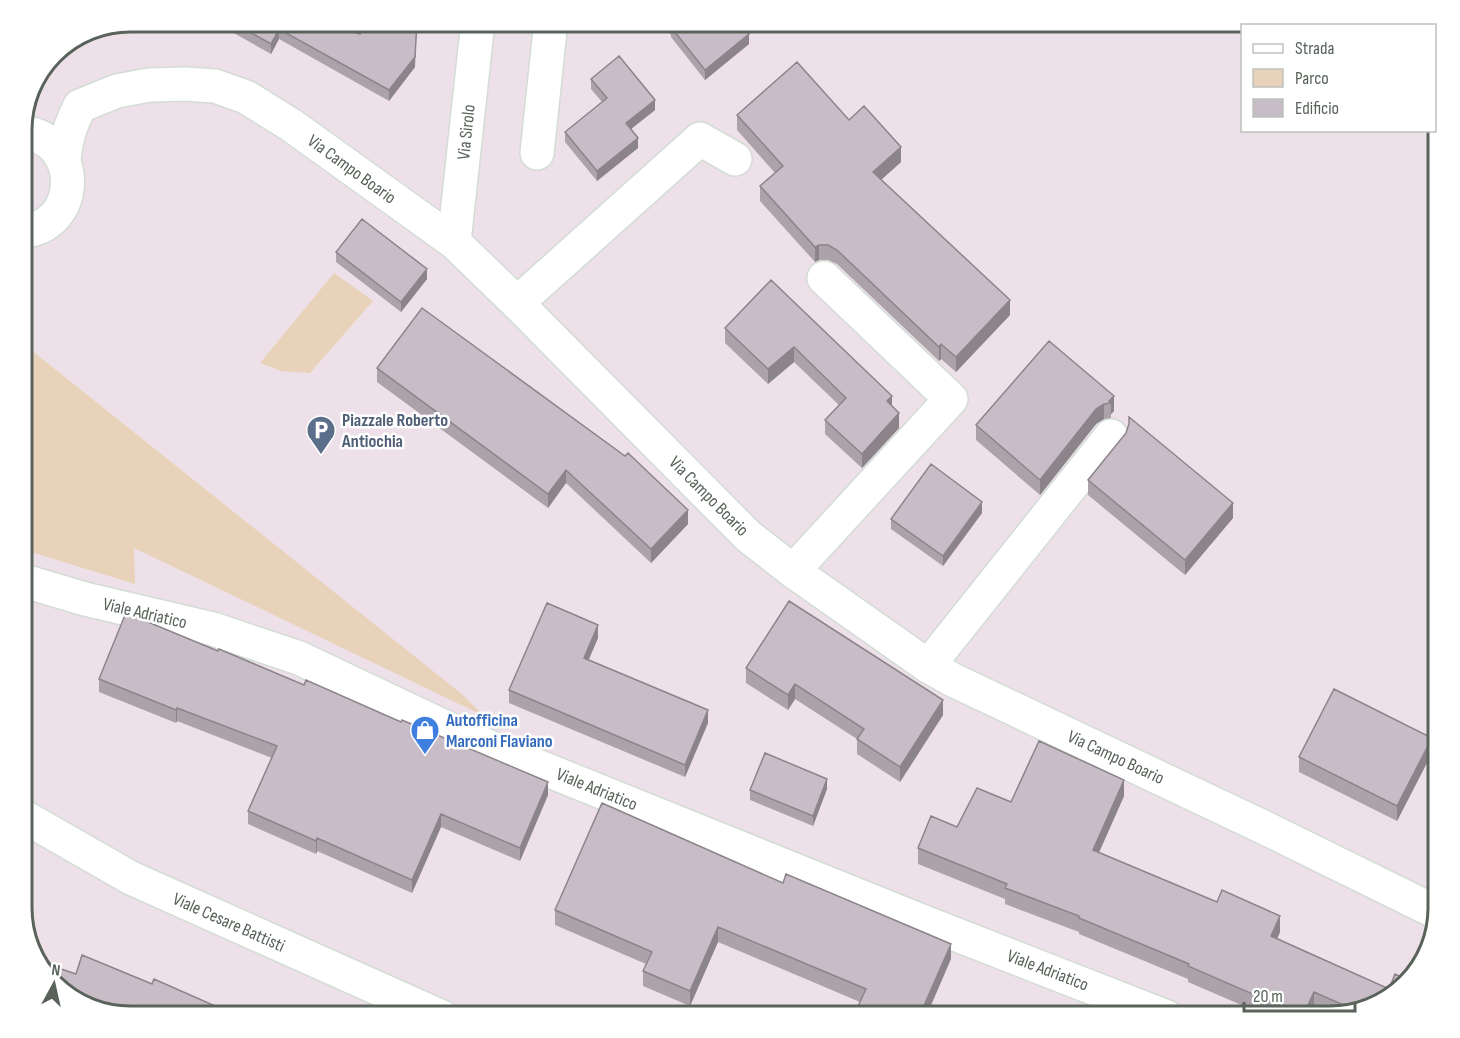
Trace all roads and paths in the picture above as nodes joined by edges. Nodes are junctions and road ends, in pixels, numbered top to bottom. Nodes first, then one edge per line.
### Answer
1 (477, 32) edge
2 (550, 32) edge
3 (32, 134) edge
4 (537, 153) dead end
5 (735, 159) dead end
6 (64, 162) junction
7 (32, 229) edge
8 (454, 243) junction
9 (824, 278) dead end
10 (517, 303) junction
11 (1111, 436) dead end
12 (794, 571) junction
13 (32, 583) edge
14 (928, 666) junction
15 (32, 821) edge
16 (1428, 908) edge
17 (417, 1006) edge
18 (1139, 1006) edge

1 - 8 street, Via Sirolo
2 - 4 street
3 - 6 street
5 - 10 street
6 - 7 street
6 - 8 street, Via Campo Boario
8 - 10 street, Via Campo Boario
9 - 12 street
10 - 12 street, Via Campo Boario
11 - 14 street
12 - 14 street, Via Campo Boario
13 - 18 street, Viale Adriatico
14 - 16 street, Via Campo Boario
15 - 17 street, Viale Cesare Battisti

